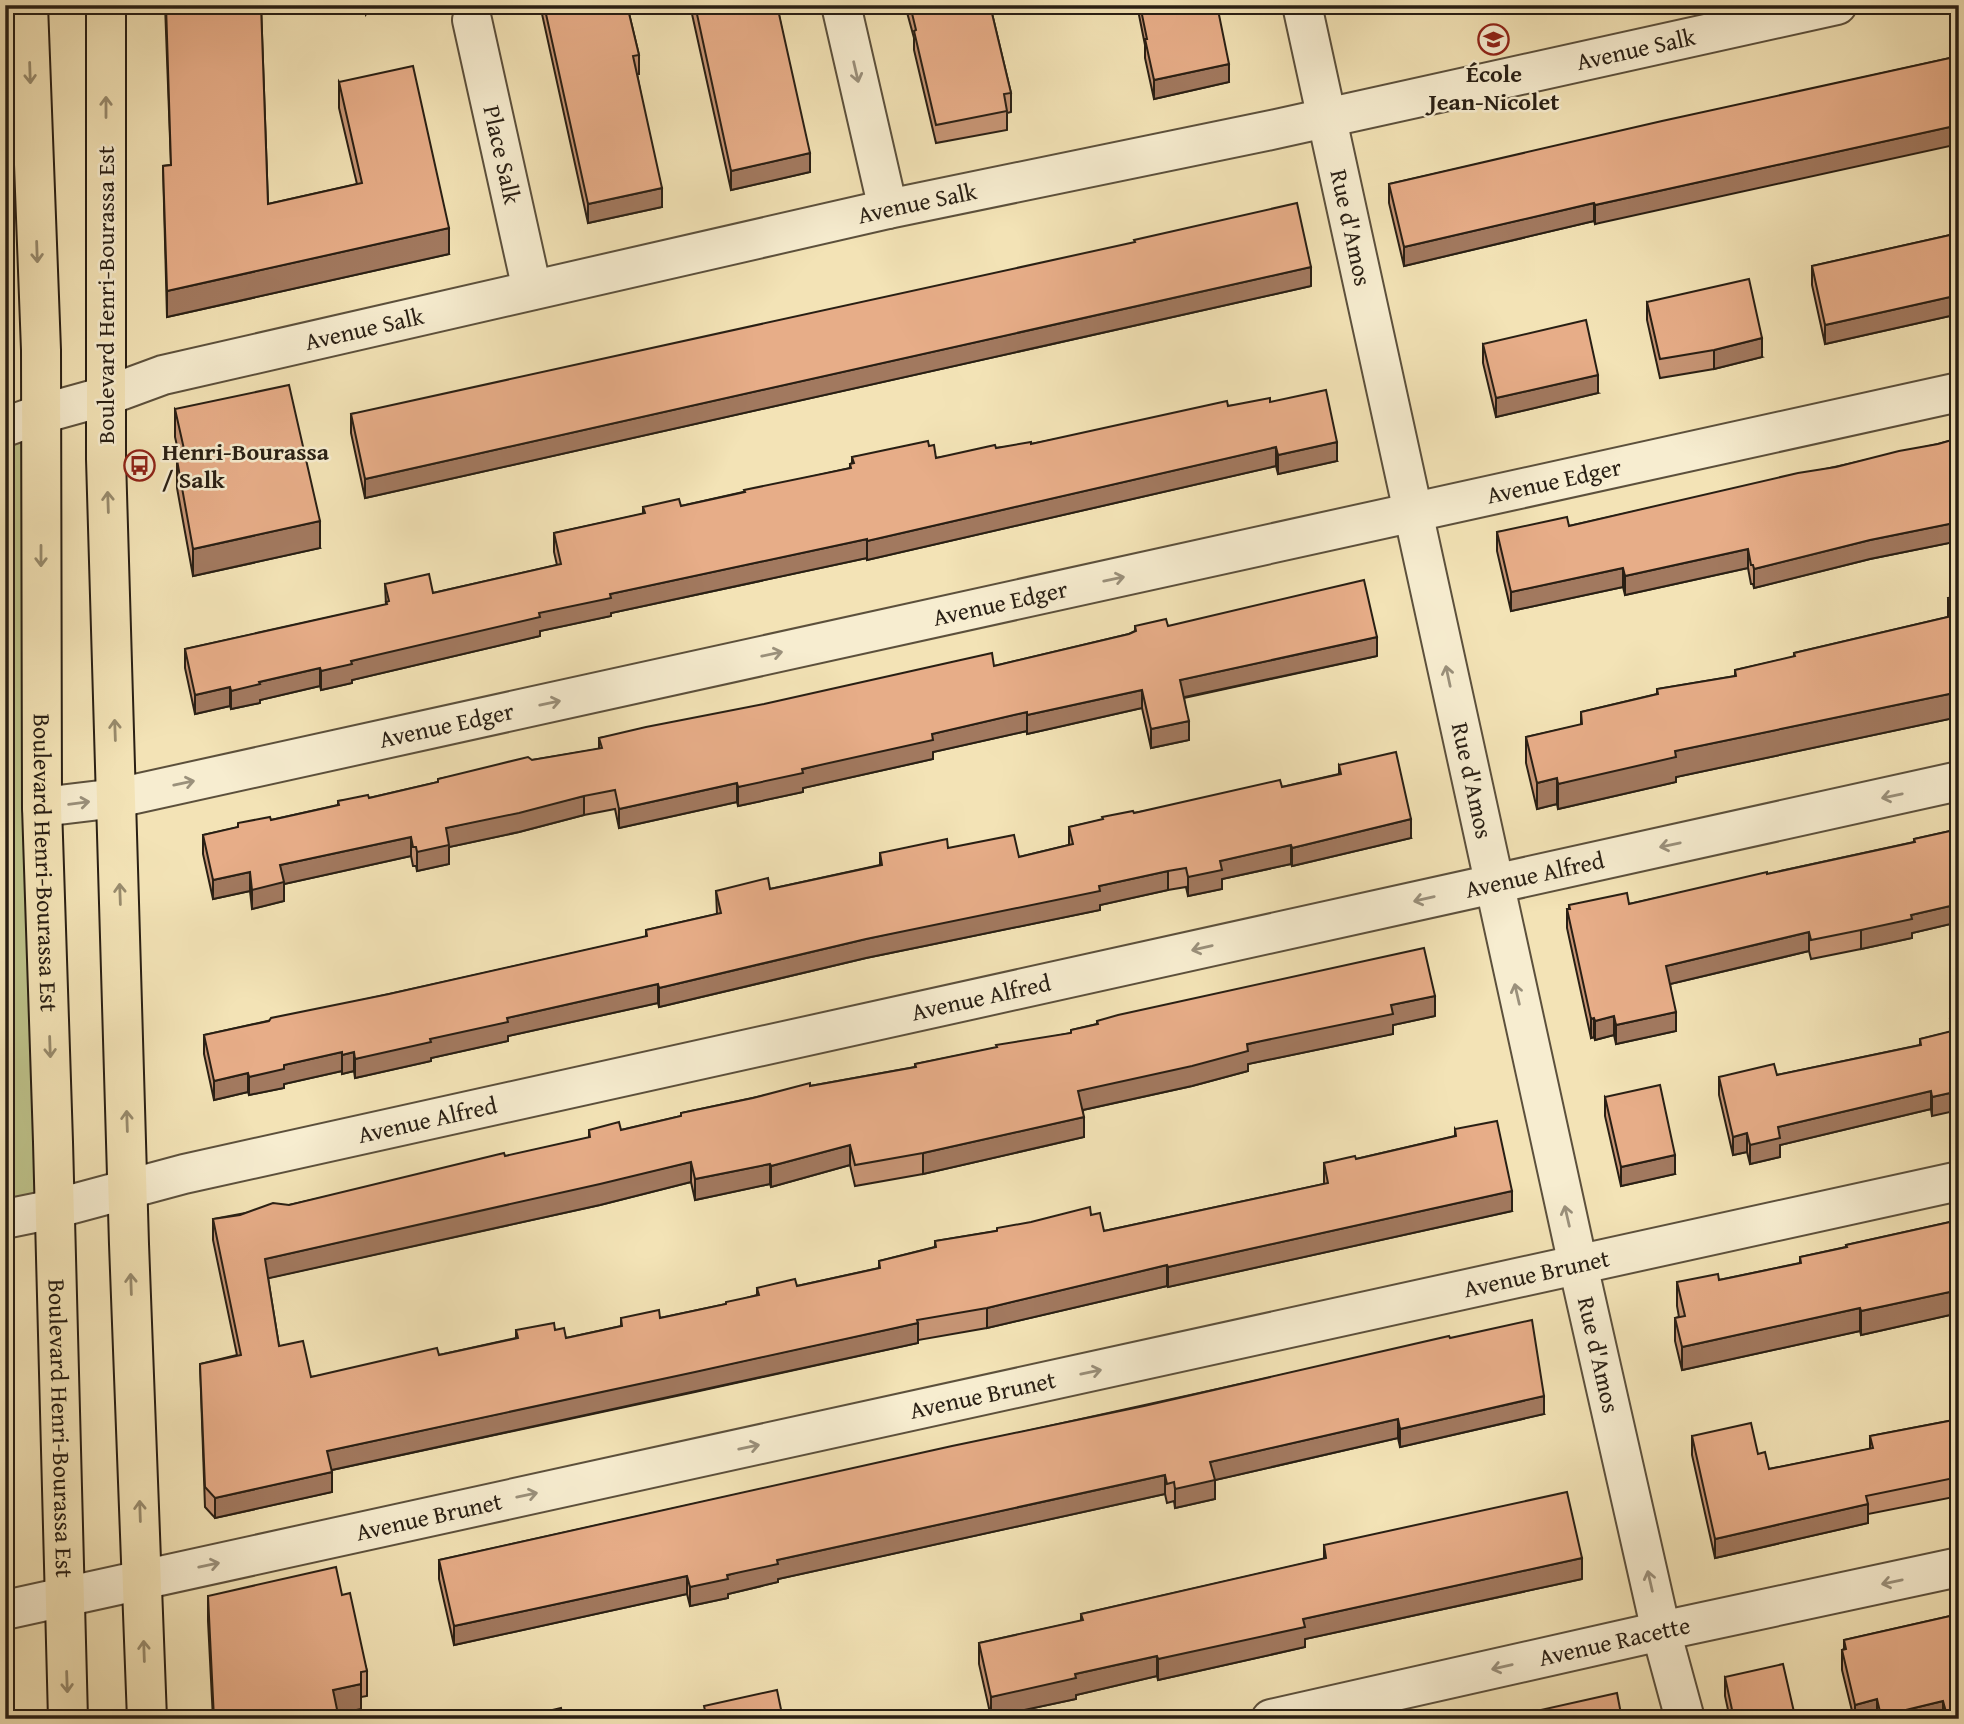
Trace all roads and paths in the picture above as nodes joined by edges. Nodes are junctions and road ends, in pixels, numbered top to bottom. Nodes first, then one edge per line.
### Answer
1 (28, 5) edge
2 (106, 5) edge
3 (841, 5) edge
4 (1302, 5) edge
5 (1837, 5) edge
6 (472, 20) dead end
7 (1328, 118) junction
8 (888, 209) junction
9 (532, 290) junction
10 (1959, 392) edge
11 (106, 396) junction
12 (41, 414) junction
13 (5, 427) edge
14 (1412, 513) junction
15 (1959, 781) edge
16 (117, 798) junction
17 (42, 807) junction
18 (1493, 883) junction
19 (1959, 1181) edge
20 (128, 1189) junction
21 (54, 1209) junction
22 (5, 1219) edge
23 (1578, 1265) junction
24 (1959, 1567) edge
25 (142, 1579) junction
26 (64, 1597) junction
27 (5, 1610) edge
28 (1661, 1631) junction
29 (68, 1719) edge
30 (146, 1719) edge
31 (1271, 1719) edge
32 (1685, 1719) edge

1 -> 12 main road, Boulevard Henri-Bourassa Est
11 -> 2 main road, Boulevard Henri-Bourassa Est
3 -> 8 street
4 - 7 street, Rue d'Amos
5 - 7 street, Avenue Salk
6 - 9 street, Place Salk
7 - 8 street, Avenue Salk
7 - 14 street, Rue d'Amos
8 - 9 street, Avenue Salk
9 - 11 street, Avenue Salk
10 - 14 street, Avenue Edger
11 - 12 street, Avenue Salk
16 -> 11 main road, Boulevard Henri-Bourassa Est
12 - 13 street, Avenue Salk
12 -> 17 main road, Boulevard Henri-Bourassa Est
16 -> 14 street, Avenue Edger
18 -> 14 street, Rue d'Amos
15 -> 18 street, Avenue Alfred
17 -> 16 street, Avenue Edger
20 -> 16 main road, Boulevard Henri-Bourassa Est
17 -> 21 main road, Boulevard Henri-Bourassa Est
18 -> 20 street, Avenue Alfred
23 -> 18 street, Rue d'Amos
19 - 23 street, Avenue Brunet
20 - 21 street, Avenue Alfred
25 -> 20 main road, Boulevard Henri-Bourassa Est
21 - 22 street, Avenue Alfred
21 - 26 main road, Boulevard Henri-Bourassa Est
25 -> 23 street, Avenue Brunet
28 -> 23 street, Rue d'Amos
24 -> 28 street, Avenue Racette
25 - 26 street, Avenue Brunet
30 -> 25 main road, Boulevard Henri-Bourassa Est
26 - 27 street, Avenue Brunet
26 -> 29 main road, Boulevard Henri-Bourassa Est
28 -> 31 street, Avenue Racette
28 - 32 street, Rue d'Amos

